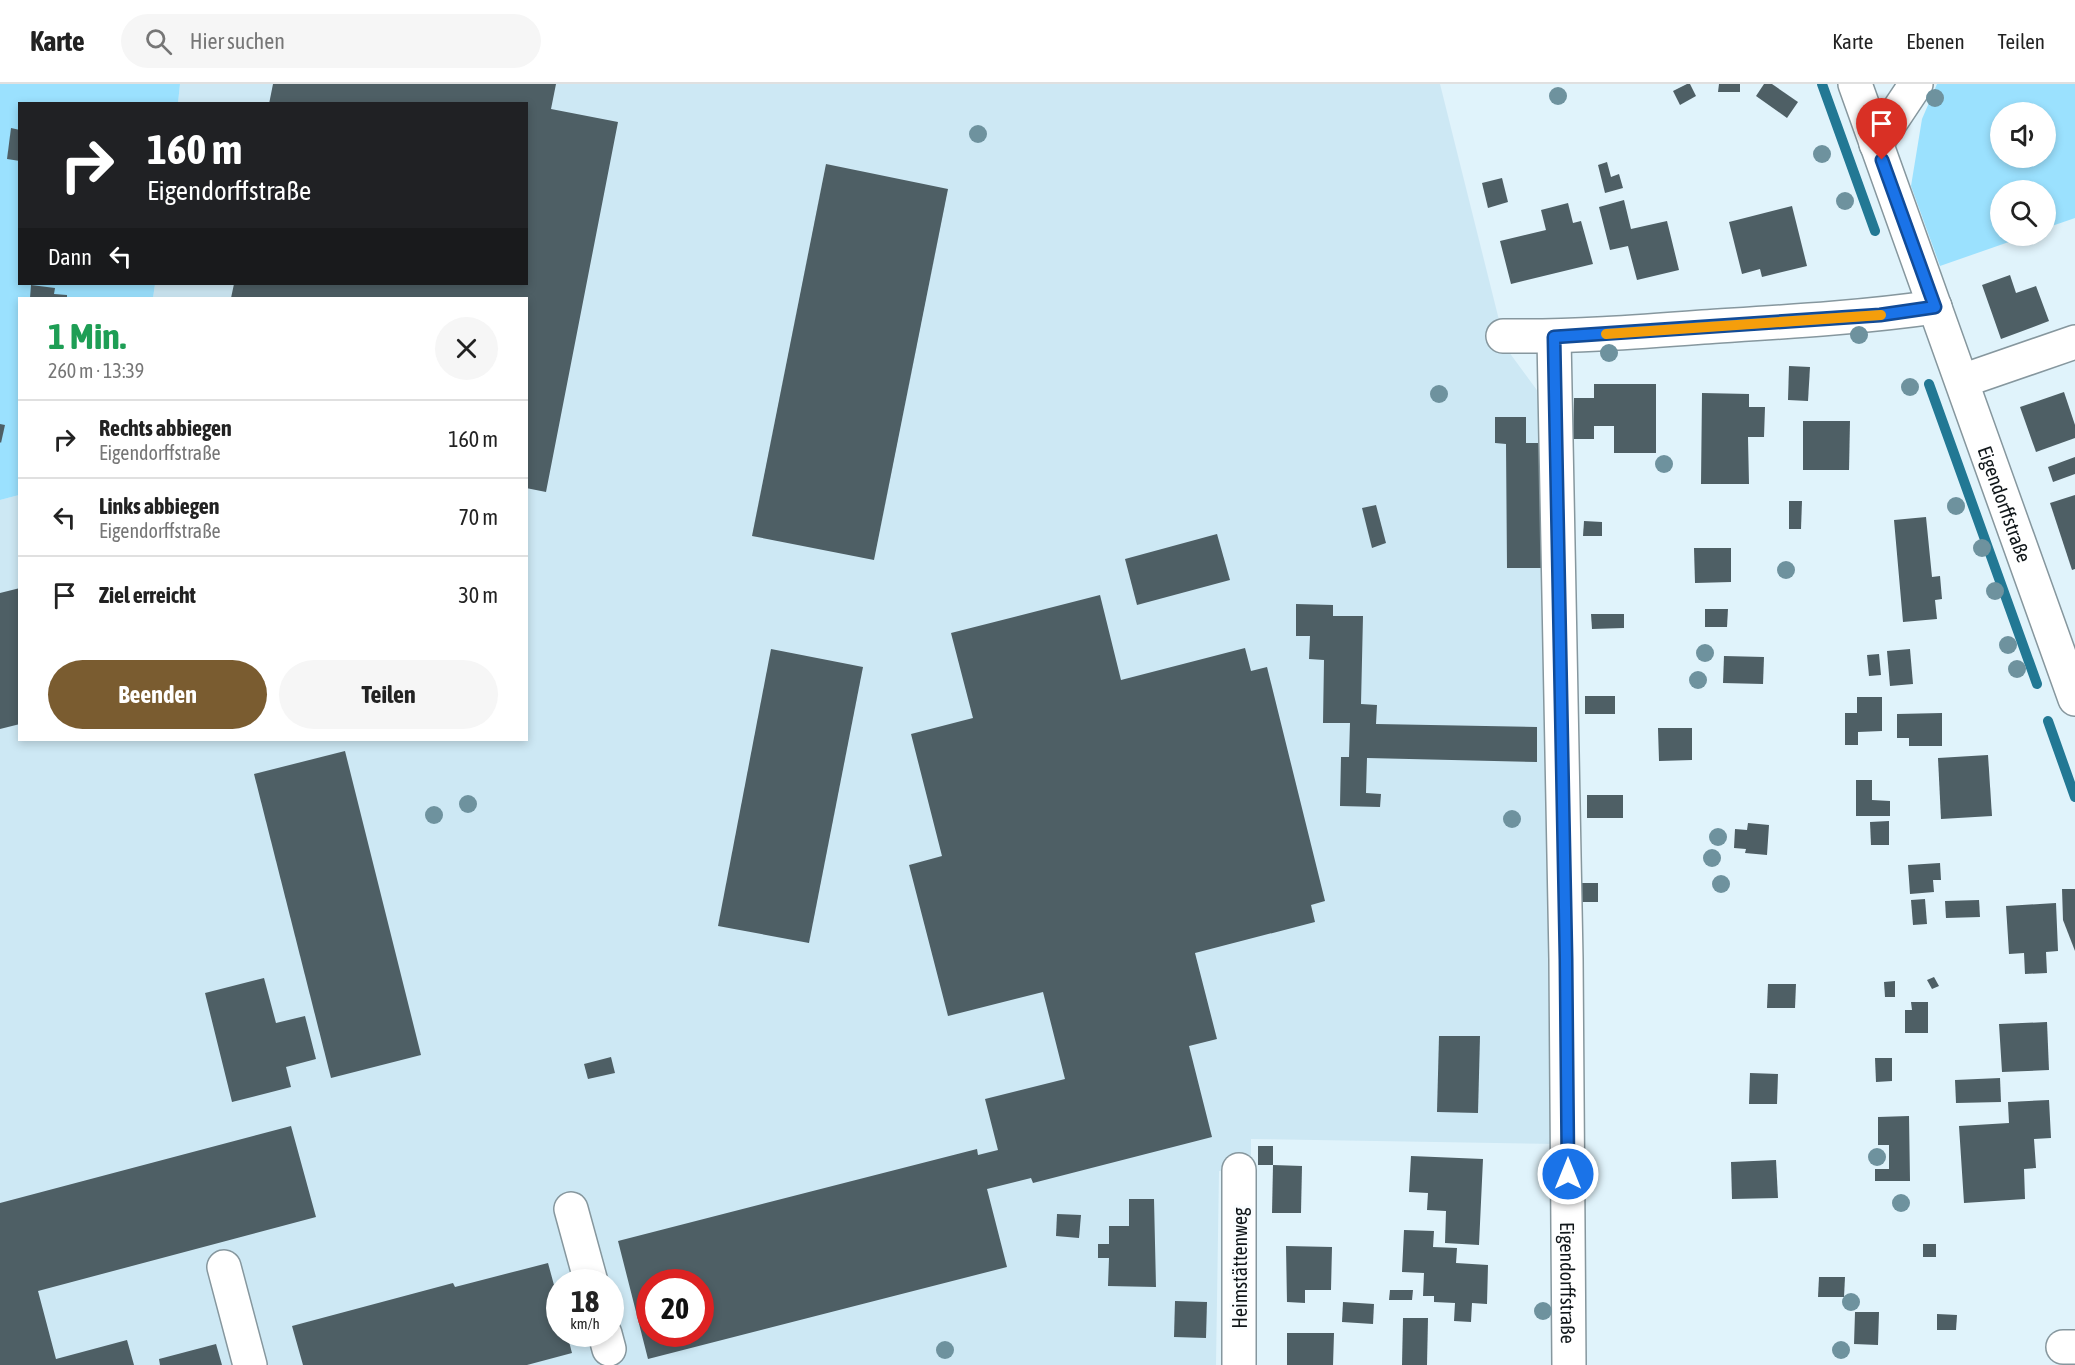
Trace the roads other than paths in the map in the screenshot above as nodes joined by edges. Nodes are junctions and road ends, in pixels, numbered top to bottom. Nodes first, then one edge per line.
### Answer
1 (1855, 84) edge
2 (1916, 84) edge
3 (1876, 144) junction
4 (1935, 307) junction
5 (1503, 336) dead end
6 (1554, 337) junction
7 (2075, 342) edge
8 (1962, 381) junction
9 (2075, 699) edge
10 (1239, 1170) dead end
11 (571, 1209) dead end
12 (224, 1267) dead end
13 (587, 1269) edge
14 (250, 1365) edge
15 (1239, 1365) edge
16 (1569, 1365) edge

1 - 3 street, Eigendorffstraße
2 - 3 street
3 - 4 street, Eigendorffstraße
4 - 6 street
4 - 8 street, Eigendorffstraße
5 - 6 street
6 - 16 street, Eigendorffstraße
7 - 8 street
8 - 9 street, Eigendorffstraße
10 - 15 street, Heimstättenweg
11 - 13 street
12 - 14 street

